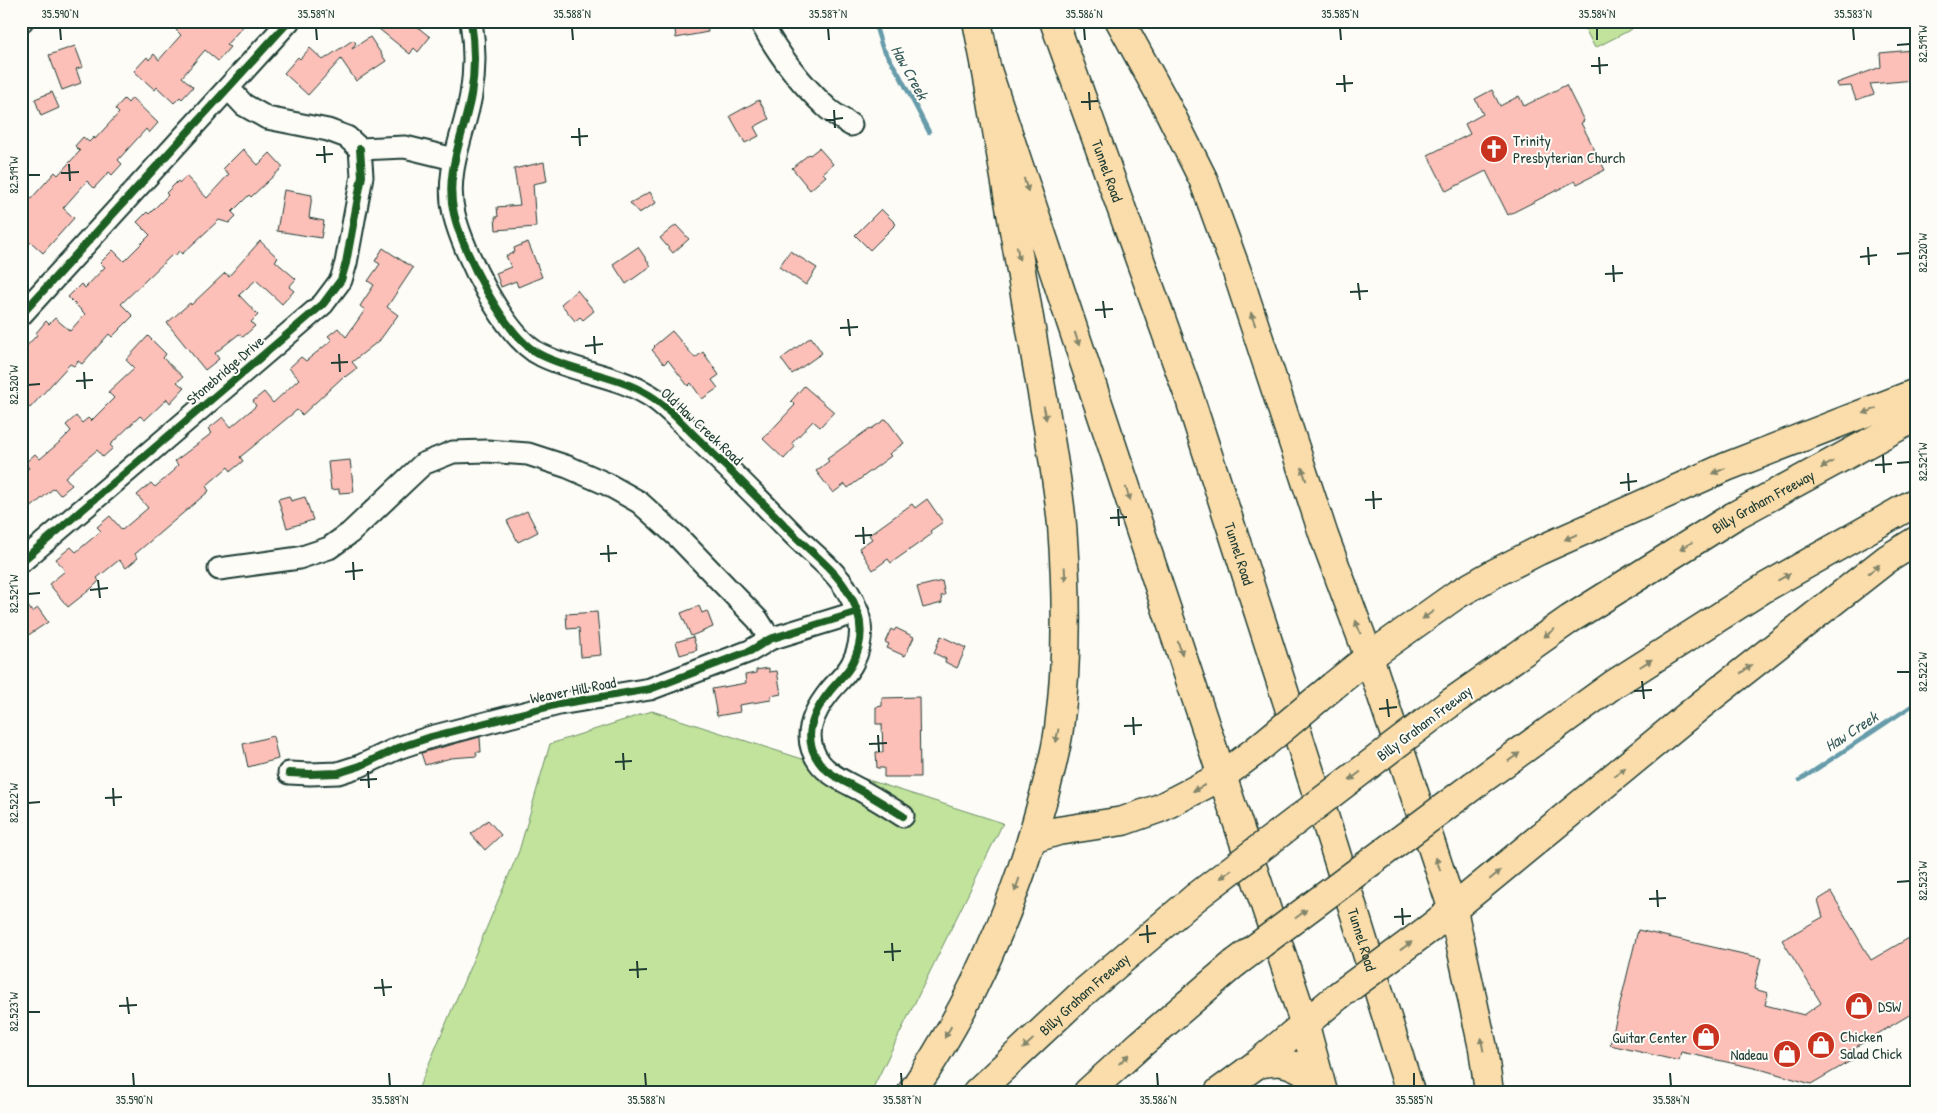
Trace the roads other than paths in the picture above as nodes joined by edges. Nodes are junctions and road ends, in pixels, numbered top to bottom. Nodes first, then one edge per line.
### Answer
1 (289, 21) edge
2 (471, 21) edge
3 (760, 21) edge
4 (977, 21) edge
5 (1054, 21) edge
6 (1120, 21) edge
7 (986, 66) junction
8 (229, 88) junction
9 (851, 125) dead end
10 (360, 149) junction
11 (454, 159) junction
12 (21, 315) edge
13 (1916, 393) edge
14 (1916, 417) edge
15 (1916, 502) edge
16 (1916, 540) edge
17 (21, 562) edge
18 (219, 569) dead end
19 (858, 612) junction
20 (770, 639) junction
21 (1369, 657) junction
22 (289, 772) dead end
23 (1222, 776) junction
24 (903, 816) dead end
25 (1032, 839) junction
26 (1453, 910) junction
27 (1304, 1022) junction
28 (1257, 1064) junction
29 (912, 1092) edge
30 (977, 1092) edge
31 (1088, 1092) edge
32 (1219, 1092) edge
33 (1322, 1092) edge
34 (1410, 1092) edge
35 (1489, 1092) edge

1 - 8 street
2 - 11 street, Old Haw Creek Road
3 - 9 street
4 - 7 main road
5 - 34 main road, Tunnel Road
21 -> 6 main road
7 -> 23 main road
7 -> 25 main road
8 - 10 street
8 - 12 street
10 - 11 street
10 - 17 street, Stonebridge Drive
11 - 19 street, Old Haw Creek Road
13 -> 21 main road
14 -> 30 main road, Billy Graham Freeway, bridge
31 -> 15 main road, bridge
26 -> 16 main road
18 - 20 street
19 - 20 street, Weaver Hill Road
19 - 24 street, Old Haw Creek Road
20 - 22 street, Weaver Hill Road
21 - 23 main road, bridge
26 -> 21 main road
23 -> 25 main road
23 - 27 main road
25 -> 29 main road
27 -> 26 main road, bridge
35 -> 26 main road
27 - 28 main road
27 - 33 main road
28 - 32 main road
28 - 33 main road

